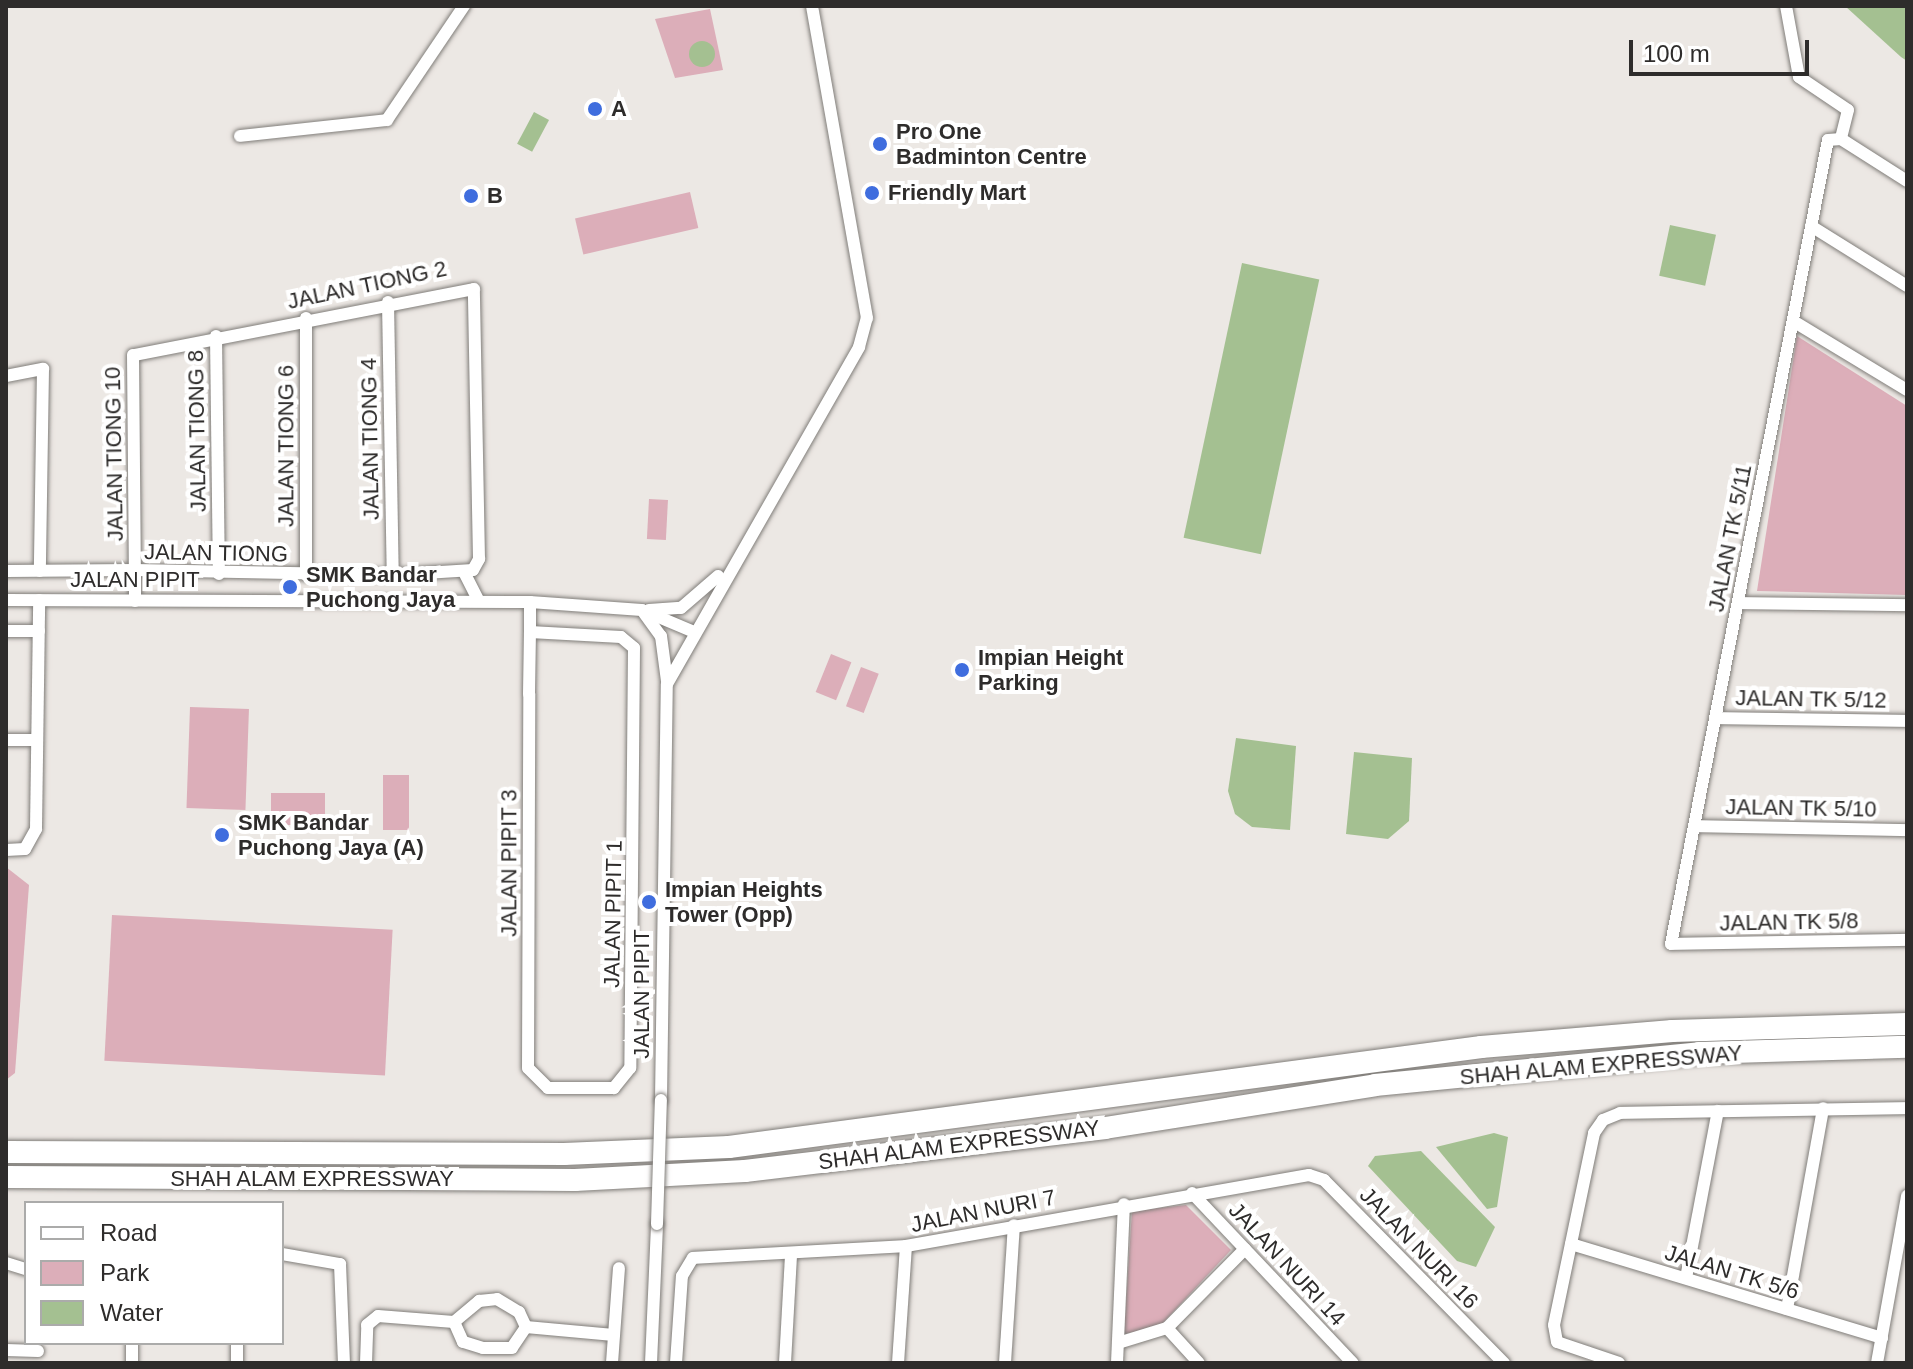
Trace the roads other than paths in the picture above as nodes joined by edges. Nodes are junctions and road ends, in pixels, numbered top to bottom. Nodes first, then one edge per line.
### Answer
1 (464, 6) edge
2 (812, 6) edge
3 (1786, 6) edge
4 (240, 136) dead end
5 (1834, 140) junction
6 (1907, 181) edge
7 (1811, 226) junction
8 (1907, 286) edge
9 (388, 302) junction
10 (306, 318) junction
11 (1793, 321) junction
12 (216, 336) junction
13 (133, 355) joint
14 (6, 376) edge
15 (1907, 390) edge
16 (732, 563) junction
17 (135, 570) junction
18 (6, 571) edge
19 (40, 571) junction
20 (469, 572) junction
21 (219, 574) junction
22 (306, 575) junction
23 (393, 575) junction
24 (6, 600) edge
25 (39, 600) junction
26 (135, 601) junction
27 (479, 601) junction
28 (530, 602) junction
29 (1738, 603) junction
30 (1907, 605) edge
31 (642, 610) junction
32 (6, 631) edge
33 (39, 631) junction
34 (692, 631) junction
35 (530, 632) junction
36 (667, 684) junction
37 (1715, 718) junction
38 (1907, 721) edge
39 (6, 740) edge
40 (37, 740) junction
41 (1694, 826) junction
42 (1907, 830) edge
43 (6, 850) edge
44 (1907, 940) edge
45 (1671, 944) joint
46 (1907, 1024) edge
47 (1907, 1047) edge
48 (575, 1088) joint
49 (1823, 1108) junction
50 (1907, 1108) edge
51 (1718, 1111) junction
52 (6, 1152) edge
53 (1299, 1176) joint
54 (6, 1177) edge
55 (1192, 1193) junction
56 (1907, 1196) edge
57 (1124, 1204) junction
58 (1014, 1225) junction
59 (1904, 1229) edge
60 (1571, 1244) junction
61 (906, 1246) junction
62 (1245, 1249) junction
63 (284, 1254) edge
64 (791, 1256) junction
65 (619, 1268) dead end
66 (1686, 1278) junction
67 (1787, 1309) junction
68 (454, 1322) junction
69 (526, 1327) junction
70 (1167, 1328) junction
71 (614, 1335) junction
72 (1882, 1338) junction
73 (1118, 1343) junction
74 (6, 1350) edge
75 (38, 1352) edge
76 (344, 1363) edge
77 (366, 1363) edge
78 (612, 1363) edge
79 (651, 1363) edge
80 (676, 1363) edge
81 (785, 1363) edge
82 (898, 1363) edge
83 (1005, 1363) edge
84 (1117, 1363) edge
85 (1199, 1363) edge
86 (1353, 1363) edge
87 (1504, 1363) edge
88 (1619, 1363) edge
89 (1877, 1363) edge

1 - 4 street
2 - 16 street, JALAN PIPIT
3 - 5 street, JALAN TK 5/11
5 - 6 street
5 - 7 street, JALAN TK 5/11
7 - 8 street
7 - 11 street, JALAN TK 5/11
9 - 10 street, JALAN TIONG 2
9 - 20 street, JALAN TIONG 2
9 - 23 street, JALAN TIONG 4
10 - 12 street, JALAN TIONG 2
10 - 22 street, JALAN TIONG 6
11 - 15 street
11 - 29 street, JALAN TK 5/11
12 - 13 street, JALAN TIONG 2
12 - 21 street, JALAN TIONG 8
13 - 17 street, JALAN TIONG 10
14 - 19 street
16 - 31 street
16 - 34 street, JALAN PIPIT
17 - 19 street, JALAN TIONG
17 - 21 street, JALAN TIONG
17 - 26 street, JALAN TIONG 10
18 - 19 street, JALAN TIONG
20 - 23 street, JALAN TIONG
20 - 27 street
21 - 22 street, JALAN TIONG
22 - 23 street, JALAN TIONG
24 - 25 street, JALAN PIPIT
25 - 26 street, JALAN PIPIT
25 - 33 street
26 - 27 street, JALAN PIPIT
27 - 28 street, JALAN PIPIT
28 - 31 street, JALAN PIPIT
28 - 35 street, JALAN PIPIT 3
29 - 30 street
29 - 37 street, JALAN TK 5/11
31 - 34 street, JALAN PIPIT
31 - 36 street
32 - 33 street
33 - 40 street
34 - 36 street, JALAN PIPIT
35 - 48 street, JALAN PIPIT 3
35 - 48 street, JALAN PIPIT 1
36 - 79 street, JALAN PIPIT, bridge
37 - 38 street, JALAN TK 5/12
37 - 41 street, JALAN TK 5/11
39 - 40 street
40 - 43 street
41 - 42 street, JALAN TK 5/10
41 - 45 street, JALAN TK 5/11
44 - 45 street, JALAN TK 5/8
46 - 52 highway, SHAH ALAM EXPRESSWAY
47 - 54 highway, SHAH ALAM EXPRESSWAY
49 - 50 street
49 - 51 street
49 - 67 street
51 - 60 street
51 - 66 street
53 - 55 street, JALAN NURI 7
53 - 87 street, JALAN NURI 16
55 - 57 street, JALAN NURI 7
55 - 62 street, JALAN NURI 14
56 - 59 street
57 - 58 street, JALAN NURI 7
57 - 73 street
58 - 61 street, JALAN NURI 7
58 - 83 street
59 - 72 street
60 - 66 street, JALAN TK 5/6
60 - 88 street
61 - 64 street, JALAN NURI 7
61 - 82 street
62 - 70 street
62 - 86 street, JALAN NURI 14
63 - 76 street
64 - 80 street, JALAN NURI 7
64 - 81 street
65 - 71 street
66 - 67 street, JALAN TK 5/6
67 - 72 street, JALAN TK 5/6
68 - 69 street
68 - 69 street
68 - 77 street
69 - 71 street
70 - 73 street
70 - 85 street
71 - 78 street
72 - 89 street
73 - 84 street
74 - 75 street

